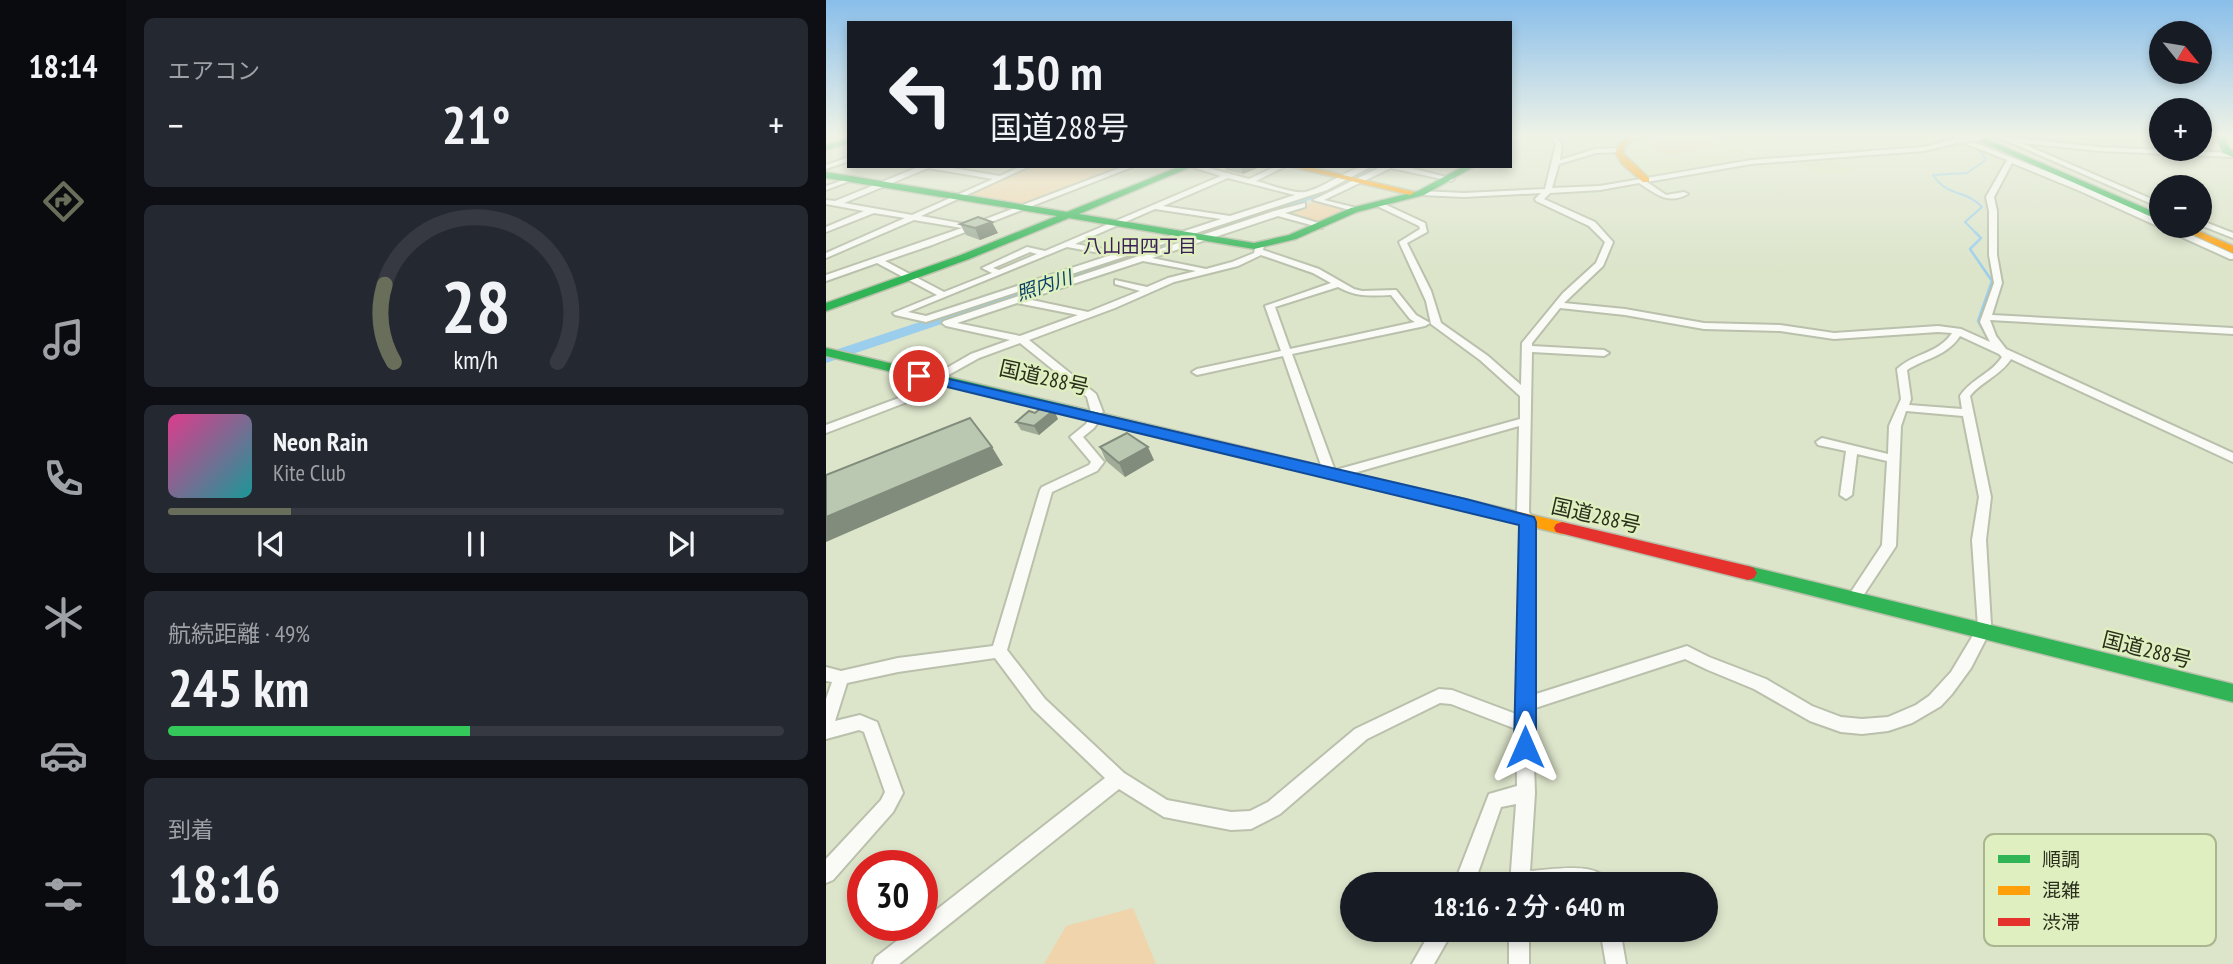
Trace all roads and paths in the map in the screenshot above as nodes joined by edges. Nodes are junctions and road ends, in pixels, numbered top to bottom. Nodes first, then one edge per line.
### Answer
1 (846, 181) edge
2 (864, 181) edge
3 (890, 181) edge
4 (994, 181) edge
5 (1093, 181) edge
6 (1153, 181) edge
7 (1214, 181) edge
8 (1244, 181) edge
9 (1351, 181) junction
10 (1447, 181) edge
11 (1551, 181) edge
12 (1643, 181) joint
13 (1999, 181) edge
14 (2062, 181) edge
15 (2075, 181) edge
16 (2083, 181) edge
17 (2104, 181) edge
18 (1248, 182) joint
19 (883, 184) junction
20 (826, 188) edge
21 (1548, 191) junction
22 (1421, 193) junction
23 (1684, 194) dead end
24 (1302, 195) junction
25 (958, 197) junction
26 (1316, 200) junction
27 (2149, 201) edge
28 (831, 203) edge
29 (1377, 204) junction
30 (826, 207) edge
31 (1154, 207) junction
32 (1023, 208) junction
33 (1353, 209) junction
34 (873, 210) junction
35 (2149, 210) edge
36 (2149, 210) edge
37 (1277, 213) junction
38 (1067, 216) junction
39 (913, 217) junction
40 (1231, 219) junction
41 (2149, 219) edge
42 (1115, 223) junction
43 (1319, 226) junction
44 (2212, 227) edge
45 (971, 228) junction
46 (826, 230) edge
47 (1183, 234) junction
48 (2233, 236) edge
49 (1203, 237) junction
50 (2212, 237) edge
51 (2191, 238) edge
52 (2210, 238) edge
53 (1066, 245) junction
54 (2233, 247) edge
55 (1260, 249) junction
56 (1044, 254) junction
57 (1120, 255) junction
58 (826, 256) edge
59 (2233, 257) edge
60 (1142, 258) junction
61 (879, 261) junction
62 (1207, 270) junction
63 (999, 273) junction
64 (911, 277) junction
65 (826, 278) edge
66 (1118, 282) dead end
67 (1338, 284) junction
68 (1148, 290) junction
69 (944, 295) junction
70 (1016, 300) junction
71 (1559, 305) junction
72 (826, 307) edge
73 (1087, 314) junction
74 (1986, 317) junction
75 (1422, 323) junction
76 (1436, 324) junction
77 (1958, 331) junction
78 (2233, 331) edge
79 (1023, 340) junction
80 (1526, 349) junction
81 (839, 353) edge
82 (1288, 353) junction
83 (1604, 353) dead end
84 (2006, 353) junction
85 (1197, 372) dead end
86 (942, 378) junction
87 (1525, 394) junction
88 (1904, 408) junction
89 (1968, 413) junction
90 (1096, 415) junction
91 (1526, 421) junction
92 (826, 429) edge
93 (1822, 442) dead end
94 (1852, 449) junction
95 (2233, 458) edge
96 (1895, 459) junction
97 (1336, 470) junction
98 (1846, 495) dead end
99 (1525, 517) junction
100 (1854, 596) junction
101 (1984, 628) junction
102 (999, 651) junction
103 (834, 676) edge
104 (2233, 687) edge
105 (2233, 693) edge
106 (1526, 704) junction
107 (826, 723) edge
108 (1524, 725) junction
109 (826, 731) edge
110 (1118, 779) junction
111 (1526, 793) junction
112 (1468, 872) edge
113 (1521, 872) edge
114 (826, 873) edge
115 (1436, 942) edge
116 (1520, 942) edge
117 (1612, 942) edge
118 (883, 964) edge
119 (1422, 964) edge
120 (1519, 964) edge
121 (1616, 964) edge

1 - 20 street
2 - 19 main road
3 - 19 street
4 - 25 street
5 - 32 street
6 - 38 main road
7 - 31 street
8 - 18 street
9 - 22 main road
9 - 24 street
9 - 26 street
10 - 22 main road
11 - 21 street
12 - 21 street
12 - 23 street
13 - 74 street
14 - 41 street
15 - 35 main road
16 - 36 main road
17 - 27 street
18 - 24 street
19 - 25 main road
19 - 28 street
21 - 22 street
21 - 71 street
22 - 29 main road
24 - 40 street
25 - 32 main road
25 - 39 street
26 - 33 street
26 - 37 street
28 - 30 street
28 - 34 street
29 - 33 main road
29 - 76 street
31 - 40 street
31 - 42 street
32 - 38 main road
32 - 45 street
33 - 43 main road
34 - 39 street
34 - 46 street
37 - 43 street
37 - 49 street
38 - 42 main road
38 - 64 main road
39 - 45 street
39 - 58 street
40 - 47 street
42 - 47 main road
42 - 53 street
43 - 55 main road
44 - 48 street
45 - 61 street
47 - 49 main road
47 - 57 street
49 - 55 main road
49 - 60 street
50 - 54 main road
51 - 59 street
52 - 54 main road
53 - 56 street
53 - 57 street
55 - 62 street
55 - 67 street
56 - 63 street
56 - 63 street
57 - 69 street
60 - 62 street
60 - 70 street
61 - 64 street
61 - 65 street
62 - 68 street
63 - 69 street
64 - 69 street
64 - 72 main road
66 - 68 street
67 - 75 street
67 - 82 street
68 - 73 street
70 - 73 street
70 - 79 street
71 - 77 street
71 - 80 street
73 - 79 street
74 - 78 street
74 - 84 street
75 - 76 street
75 - 82 street
76 - 87 street
77 - 84 street
77 - 88 street
79 - 86 street
79 - 90 street
80 - 83 street
80 - 87 street
81 - 86 main road, 国道288号
82 - 85 street
82 - 97 street
84 - 89 street
84 - 95 street
86 - 90 main road, 国道288号
86 - 92 street
87 - 91 street
88 - 89 street
88 - 96 street
89 - 101 street
90 - 97 main road, 国道288号
90 - 99 main road, 国道288号
90 - 102 street
91 - 97 street
91 - 99 street
93 - 94 street
94 - 96 street
94 - 98 street
96 - 100 street
97 - 99 main road, 国道288号
99 - 100 main road, 国道288号
99 - 106 street
100 - 101 main road, 国道288号
101 - 104 main road, 国道288号
101 - 105 main road, 国道288号
101 - 106 street
102 - 103 street
102 - 110 street
103 - 107 street
106 - 108 street
108 - 110 street
108 - 111 street
109 - 114 street
110 - 118 street
111 - 112 street
111 - 113 street
115 - 119 street
116 - 120 street
117 - 121 street

